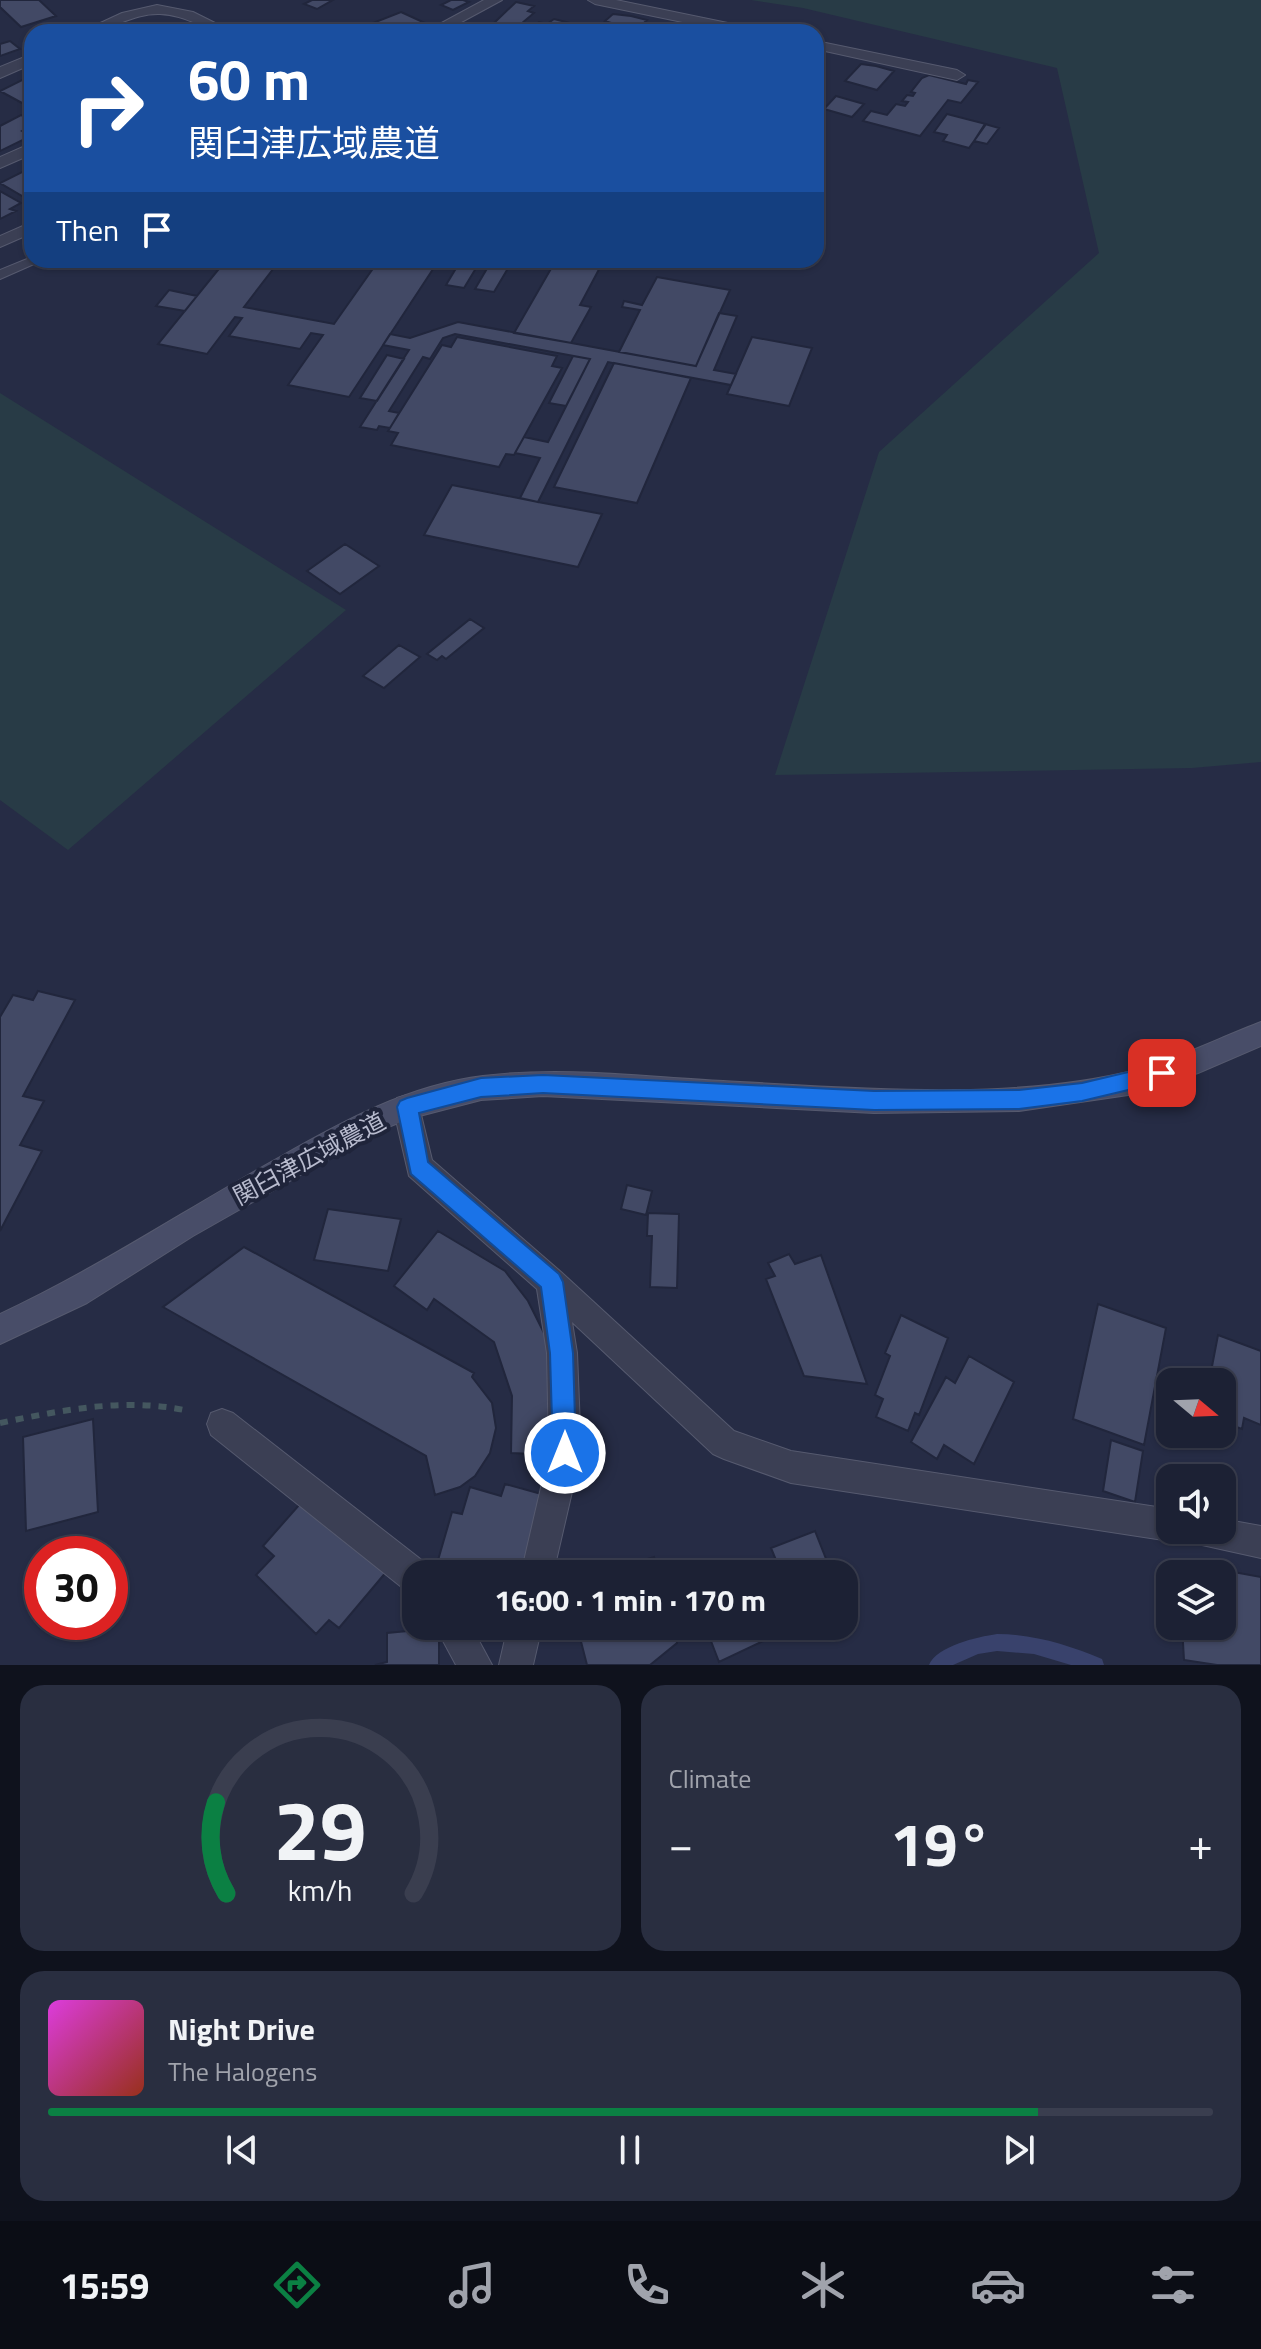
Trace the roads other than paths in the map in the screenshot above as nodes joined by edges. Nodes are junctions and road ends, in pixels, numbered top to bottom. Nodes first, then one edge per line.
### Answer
1 (495, 0) edge
2 (595, 0) edge
3 (107, 24) edge
4 (211, 24) edge
5 (448, 24) edge
6 (713, 24) edge
7 (824, 47) edge
8 (24, 62) edge
9 (0, 73) edge
10 (957, 75) dead end
11 (24, 152) edge
12 (0, 163) edge
13 (24, 231) edge
14 (0, 242) edge
15 (24, 265) edge
16 (0, 275) edge
17 (1261, 1034) edge
18 (407, 1107) junction
19 (551, 1282) junction
20 (0, 1329) edge
21 (222, 1424) road end
22 (1156, 1523) edge
23 (1236, 1537) edge
24 (1261, 1542) edge
25 (540, 1560) edge
26 (402, 1566) edge
27 (460, 1640) edge
28 (522, 1640) edge
29 (475, 1665) edge
30 (516, 1665) edge

1 - 5 street
2 - 6 street
3 - 4 street
7 - 10 street
8 - 9 street
11 - 12 street
13 - 14 street
15 - 16 lane
17 - 18 street, 関臼津広域農道
18 - 19 street
18 - 20 street, 関臼津広域農道
19 - 22 street
19 - 25 street
21 - 26 street
23 - 24 street
27 - 29 street
28 - 30 street

